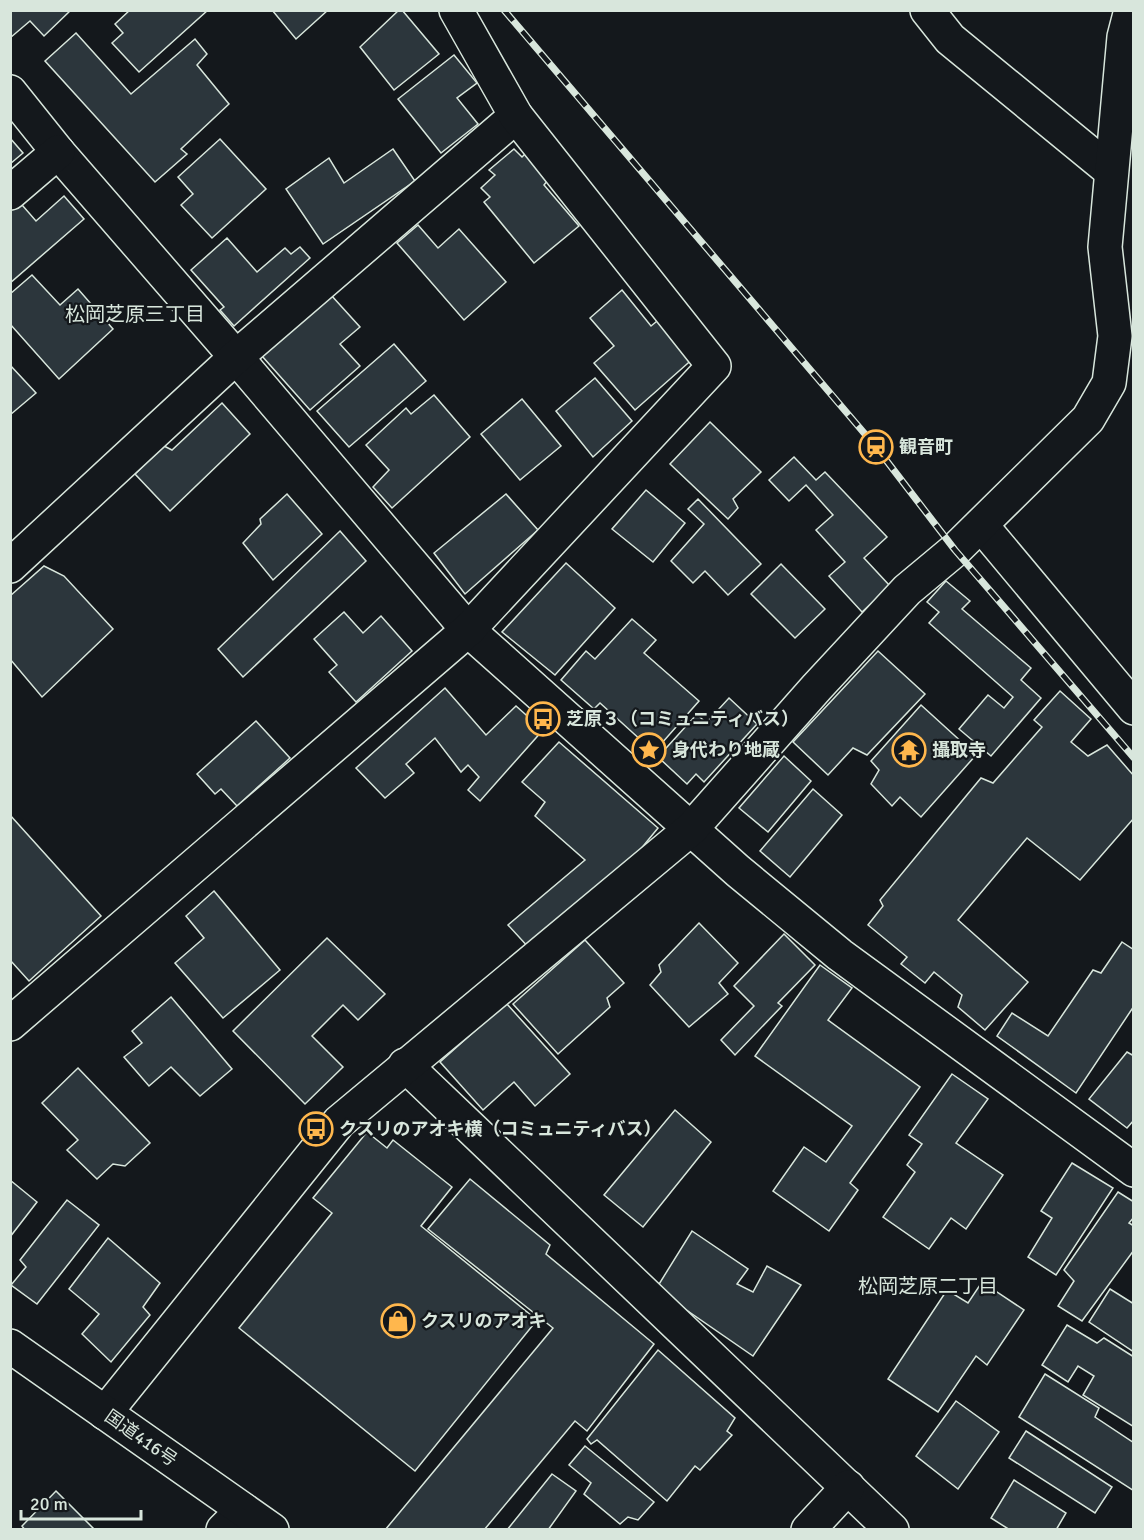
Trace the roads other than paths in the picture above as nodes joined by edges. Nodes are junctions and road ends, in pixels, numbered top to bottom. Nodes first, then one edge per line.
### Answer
1 (456, 10) edge
2 (927, 10) edge
3 (1131, 10) edge
4 (10, 92) edge
5 (516, 116) junction
6 (58, 152) junction
7 (1111, 171) junction
8 (10, 193) edge
9 (236, 357) junction
10 (981, 525) junction
11 (10, 566) edge
12 (468, 630) junction
13 (1134, 708) edge
14 (692, 828) junction
15 (10, 1024) edge
16 (405, 1065) junction
17 (1134, 1170) edge
18 (10, 1347) edge
19 (105, 1413) junction
20 (848, 1487) junction
21 (236, 1523) edge
22 (272, 1530) edge
23 (808, 1530) edge
24 (892, 1530) edge

1 - 5 main road
2 - 7 main road
3 - 7 main road
4 - 6 main road
5 - 9 main road
5 - 12 main road
6 - 8 main road
6 - 9 main road
7 - 10 main road
9 - 11 main road
9 - 12 main road
10 - 13 main road
10 - 14 main road
12 - 14 main road
12 - 15 main road
14 - 16 main road
14 - 17 main road
16 - 19 main road
16 - 20 main road
18 - 19 main road, 国道416号
19 - 21 main road, 国道416号
20 - 23 main road
20 - 24 main road
21 - 22 main road, 国道416号

